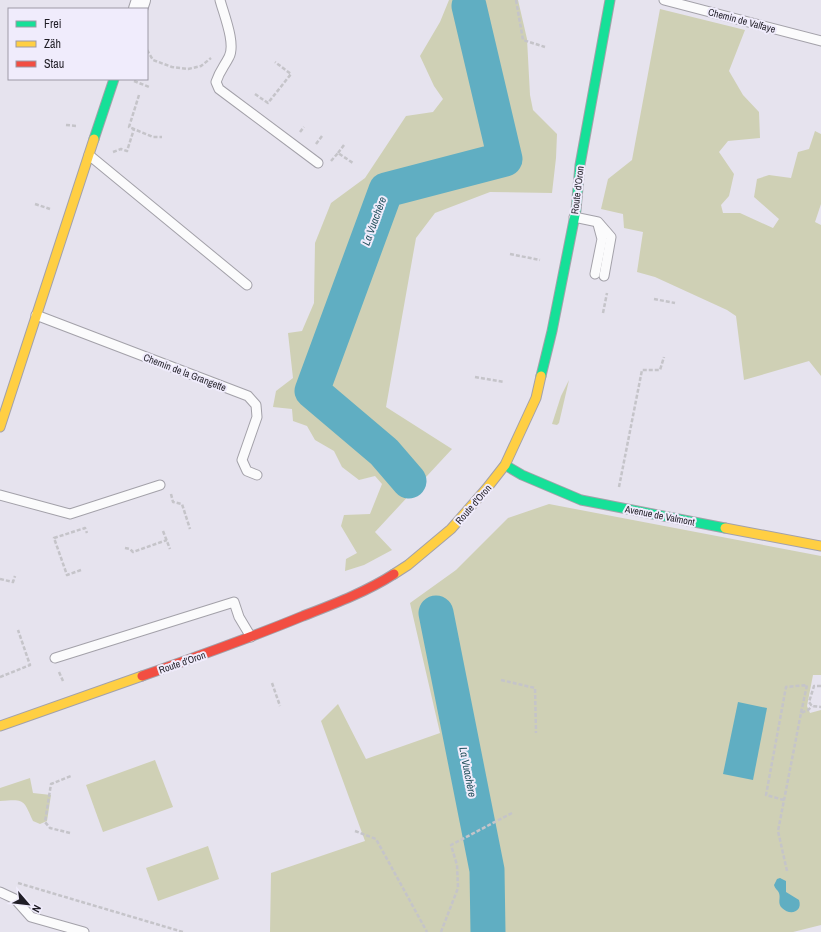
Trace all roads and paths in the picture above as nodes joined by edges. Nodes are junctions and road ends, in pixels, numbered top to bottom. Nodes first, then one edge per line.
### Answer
1 (220, 0) edge
2 (516, 0) edge
3 (610, 0) edge
4 (664, 0) edge
5 (821, 41) edge
6 (545, 47) dead end
7 (148, 52) edge
8 (213, 57) dead end
9 (275, 62) dead end
10 (114, 80) edge
11 (131, 80) edge
12 (149, 87) dead end
13 (255, 93) dead end
14 (139, 95) dead end
15 (304, 127) dead end
16 (134, 129) junction
17 (301, 131) dead end
18 (322, 136) dead end
19 (162, 137) dead end
20 (317, 142) dead end
21 (344, 145) dead end
22 (113, 152) dead end
23 (338, 153) junction
24 (89, 155) junction
25 (332, 160) dead end
26 (318, 163) dead end
27 (353, 163) dead end
28 (574, 217) junction
29 (510, 254) dead end
30 (540, 260) dead end
31 (600, 275) dead end
32 (247, 285) dead end
33 (607, 293) dead end
34 (654, 299) dead end
35 (675, 303) dead end
36 (603, 313) dead end
37 (36, 315) junction
38 (664, 357) dead end
39 (475, 377) dead end
40 (504, 382) dead end
41 (1, 418) edge
42 (505, 466) junction
43 (257, 475) dead end
44 (160, 485) dead end
45 (619, 486) dead end
46 (169, 489) dead end
47 (0, 495) edge
48 (190, 529) dead end
49 (163, 531) dead end
50 (87, 533) dead end
51 (167, 540) junction
52 (821, 546) edge
53 (125, 548) dead end
54 (170, 549) dead end
55 (81, 570) dead end
56 (15, 576) dead end
57 (0, 579) edge
58 (18, 630) dead end
59 (251, 637) junction
60 (55, 658) dead end
61 (0, 677) edge
62 (502, 680) dead end
63 (272, 683) dead end
64 (821, 686) edge
65 (280, 706) dead end
66 (812, 706) junction
67 (821, 707) edge
68 (801, 713) junction
69 (0, 726) edge
70 (536, 733) dead end
71 (71, 776) dead end
72 (784, 800) junction
73 (512, 813) dead end
74 (355, 832) dead end
75 (70, 833) dead end
76 (787, 871) dead end
77 (17, 882) dead end
78 (0, 892) edge
79 (84, 932) edge
80 (182, 932) edge
81 (427, 932) edge
82 (441, 932) edge

1 - 26 lane
2 - 6 path
3 - 28 main road, Route d'Oron
4 - 5 lane, Chemin de Valfaye
7 - 8 path
9 - 13 path
10 - 24 main road
11 - 12 path
14 - 16 path
15 - 17 path
16 - 19 path
16 - 22 path
18 - 20 path
21 - 23 path
23 - 25 path
23 - 27 path
24 - 32 lane
24 - 37 main road
28 - 31 lane
28 - 42 main road, Route d'Oron
29 - 30 path
33 - 36 path
34 - 35 path
37 - 41 main road
37 - 43 lane, Chemin de la Grangette
38 - 45 path
39 - 40 path
42 - 52 main road, Avenue de Valmont
42 - 59 main road, Route d'Oron
44 - 47 lane
46 - 48 path
49 - 51 path
50 - 55 path
51 - 53 path
51 - 54 path
56 - 57 path
58 - 61 path
59 - 60 lane
59 - 69 main road, Route d'Oron
62 - 70 path
63 - 65 path
64 - 66 path
66 - 67 path
66 - 68 path
68 - 72 path
68 - 72 path
71 - 75 path
72 - 76 path
73 - 82 path
74 - 81 path
77 - 80 path
78 - 79 lane

